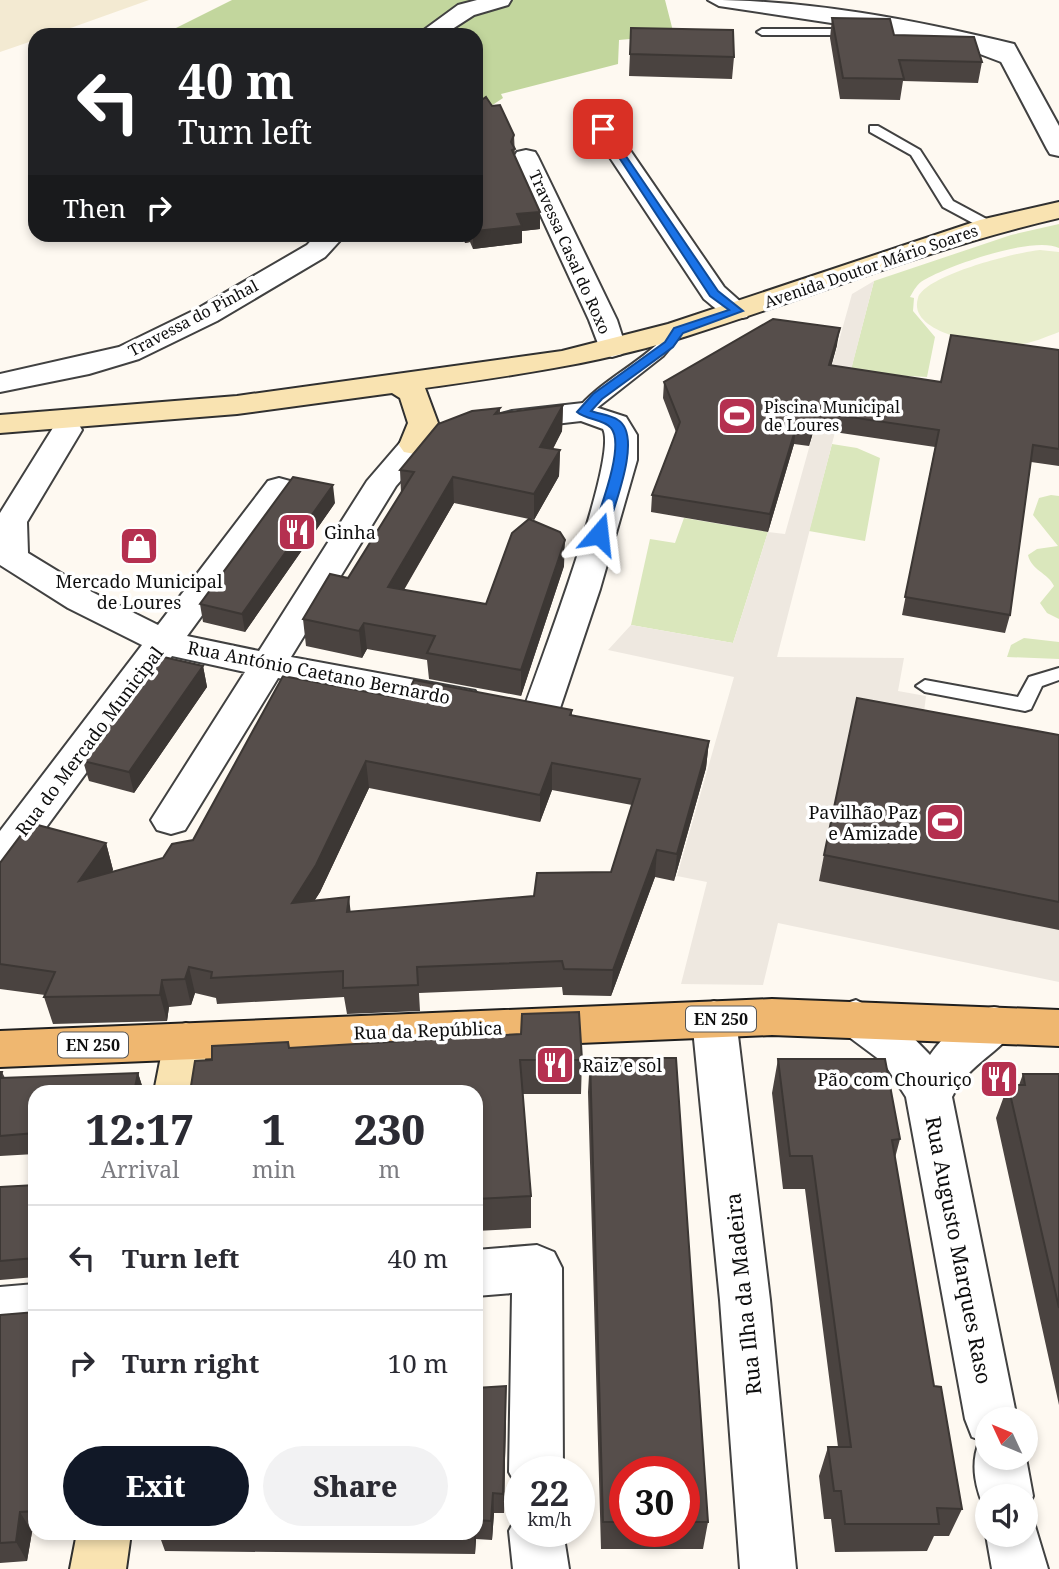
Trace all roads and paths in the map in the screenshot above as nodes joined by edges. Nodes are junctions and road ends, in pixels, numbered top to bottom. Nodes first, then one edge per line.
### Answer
1 (500, 0) edge
2 (719, 0) edge
3 (439, 28) edge
4 (762, 33) dead end
5 (1017, 65) junction
6 (603, 129) dead end
7 (874, 129) dead end
8 (1055, 136) edge
9 (526, 157) dead end
10 (1059, 210) edge
11 (989, 226) junction
12 (325, 242) edge
13 (737, 311) junction
14 (678, 330) junction
15 (612, 348) junction
16 (563, 360) junction
17 (0, 383) edge
18 (427, 393) junction
19 (583, 412) junction
20 (81, 423) junction
21 (0, 424) edge
22 (477, 424) junction
23 (0, 431) edge
24 (415, 445) junction
25 (279, 488) dead end
26 (164, 642) junction
27 (268, 665) junction
28 (1059, 674) edge
29 (925, 686) dead end
30 (171, 820) dead end
31 (0, 860) edge
32 (856, 1018) junction
33 (714, 1019) junction
34 (995, 1025) junction
35 (1059, 1028) edge
36 (186, 1041) junction
37 (0, 1049) edge
38 (178, 1085) edge
39 (929, 1097) junction
40 (483, 1272) edge
41 (28, 1308) edge
42 (0, 1310) edge
43 (989, 1407) edge
44 (536, 1456) edge
45 (103, 1540) edge
46 (538, 1547) edge
47 (1015, 1547) edge
48 (98, 1569) edge
49 (541, 1569) edge
50 (768, 1569) edge
51 (1020, 1569) edge

1 - 3 street
2 - 5 street
4 - 5 lane
5 - 8 street
6 - 13 street
7 - 11 lane
9 - 15 street, Travessa Casal do Roxo
10 - 11 street, Avenida Doutor Mário Soares
11 - 13 street, Avenida Doutor Mário Soares
12 - 17 street, Travessa do Pinhal
13 - 14 street, Avenida Doutor Mário Soares
14 - 15 street, Avenida Doutor Mário Soares
14 - 19 lane
15 - 16 street, Avenida Doutor Mário Soares
16 - 18 street, Avenida Doutor Mário Soares
16 - 18 street, Avenida Doutor Mário Soares
18 - 20 street, Avenida Doutor Mário Soares
18 - 22 street
18 - 24 street
19 - 22 street
19 - 27 street, Rua António Caetano Bernardo
20 - 21 street, Avenida Doutor Mário Soares
20 - 23 street, Avenida Doutor Mário Soares
20 - 26 street, Rua António Caetano Bernardo
22 - 24 street
24 - 27 street
25 - 26 street, Rua do Mercado Municipal
26 - 27 street, Rua António Caetano Bernardo
26 - 31 street, Rua do Mercado Municipal
27 - 30 street
28 - 29 lane
32 - 33 main road, Rua da República / EN 250
32 - 34 main road, Rua da República / EN 250
32 - 39 street
33 - 36 main road, Rua da República / EN 250
33 - 50 street, Rua Ilha da Madeira
34 - 35 main road, Rua da República / EN 250
34 - 39 street, Rua Augusto Marques Raso
36 - 37 main road, Rua da República / EN 250
36 - 38 street
39 - 43 street, Rua Augusto Marques Raso
40 - 44 street
41 - 42 street
45 - 48 street
46 - 49 street
47 - 51 street

